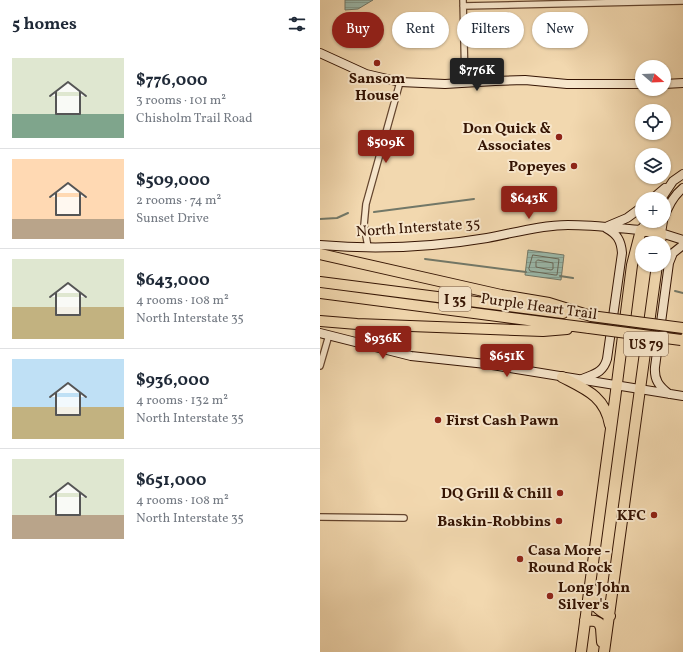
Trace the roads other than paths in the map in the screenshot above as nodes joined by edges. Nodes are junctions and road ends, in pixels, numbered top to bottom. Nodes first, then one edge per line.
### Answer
1 (683, 1) edge
2 (463, 3) edge
3 (320, 53) edge
4 (400, 82) junction
5 (465, 83) junction
6 (635, 84) edge
7 (671, 84) edge
8 (683, 84) edge
9 (683, 174) edge
10 (673, 181) junction
11 (681, 190) edge
12 (660, 192) edge
13 (665, 192) edge
14 (671, 202) edge
15 (635, 212) edge
16 (606, 227) junction
17 (641, 230) junction
18 (656, 236) edge
19 (671, 239) edge
20 (683, 240) edge
21 (320, 245) edge
22 (683, 245) edge
23 (368, 247) junction
24 (320, 254) edge
25 (656, 272) edge
26 (320, 282) edge
27 (320, 293) edge
28 (591, 316) junction
29 (320, 321) edge
30 (589, 328) junction
31 (683, 328) edge
32 (320, 334) edge
33 (329, 336) junction
34 (682, 340) edge
35 (320, 366) edge
36 (562, 376) junction
37 (582, 379) junction
38 (617, 385) junction
39 (640, 389) junction
40 (670, 395) junction
41 (683, 396) edge
42 (611, 430) junction
43 (320, 517) edge
44 (404, 518) dead end
45 (591, 578) junction
46 (610, 616) junction
47 (585, 620) junction
48 (581, 652) edge
49 (604, 652) edge

1 - 2 street
2 - 5 street
3 - 4 main road
4 - 5 main road
4 - 23 street
5 - 6 main road
7 - 8 main road
9 - 10 main road
10 - 12 main road
10 - 13 main road
11 - 14 main road
15 - 16 main road
16 - 17 main road, North Interstate 35
16 - 23 main road, North Interstate 35
16 - 37 main road
17 - 18 highway, North Interstate 35
17 - 38 highway, US 79
19 - 20 main road, North Interstate 35
21 - 23 main road, North Interstate 35
22 - 40 main road
24 - 28 highway
25 - 39 highway, US 79
26 - 28 highway, Purple Heart Trail / I 35
27 - 30 highway, Purple Heart Trail / I 35
28 - 31 highway, Purple Heart Trail / I 35, bridge
29 - 30 highway
30 - 34 highway, Purple Heart Trail / I 35, bridge
32 - 33 main road
33 - 35 street
33 - 36 main road
36 - 37 main road
36 - 42 highway
37 - 38 main road
38 - 39 main road
38 - 42 highway, US 79
39 - 40 main road
39 - 46 highway, US 79
40 - 41 main road
42 - 45 highway, US 79
43 - 44 street
45 - 46 highway
45 - 47 highway, US 79
46 - 49 highway, US 79
47 - 48 highway, US 79
47 - 49 highway

